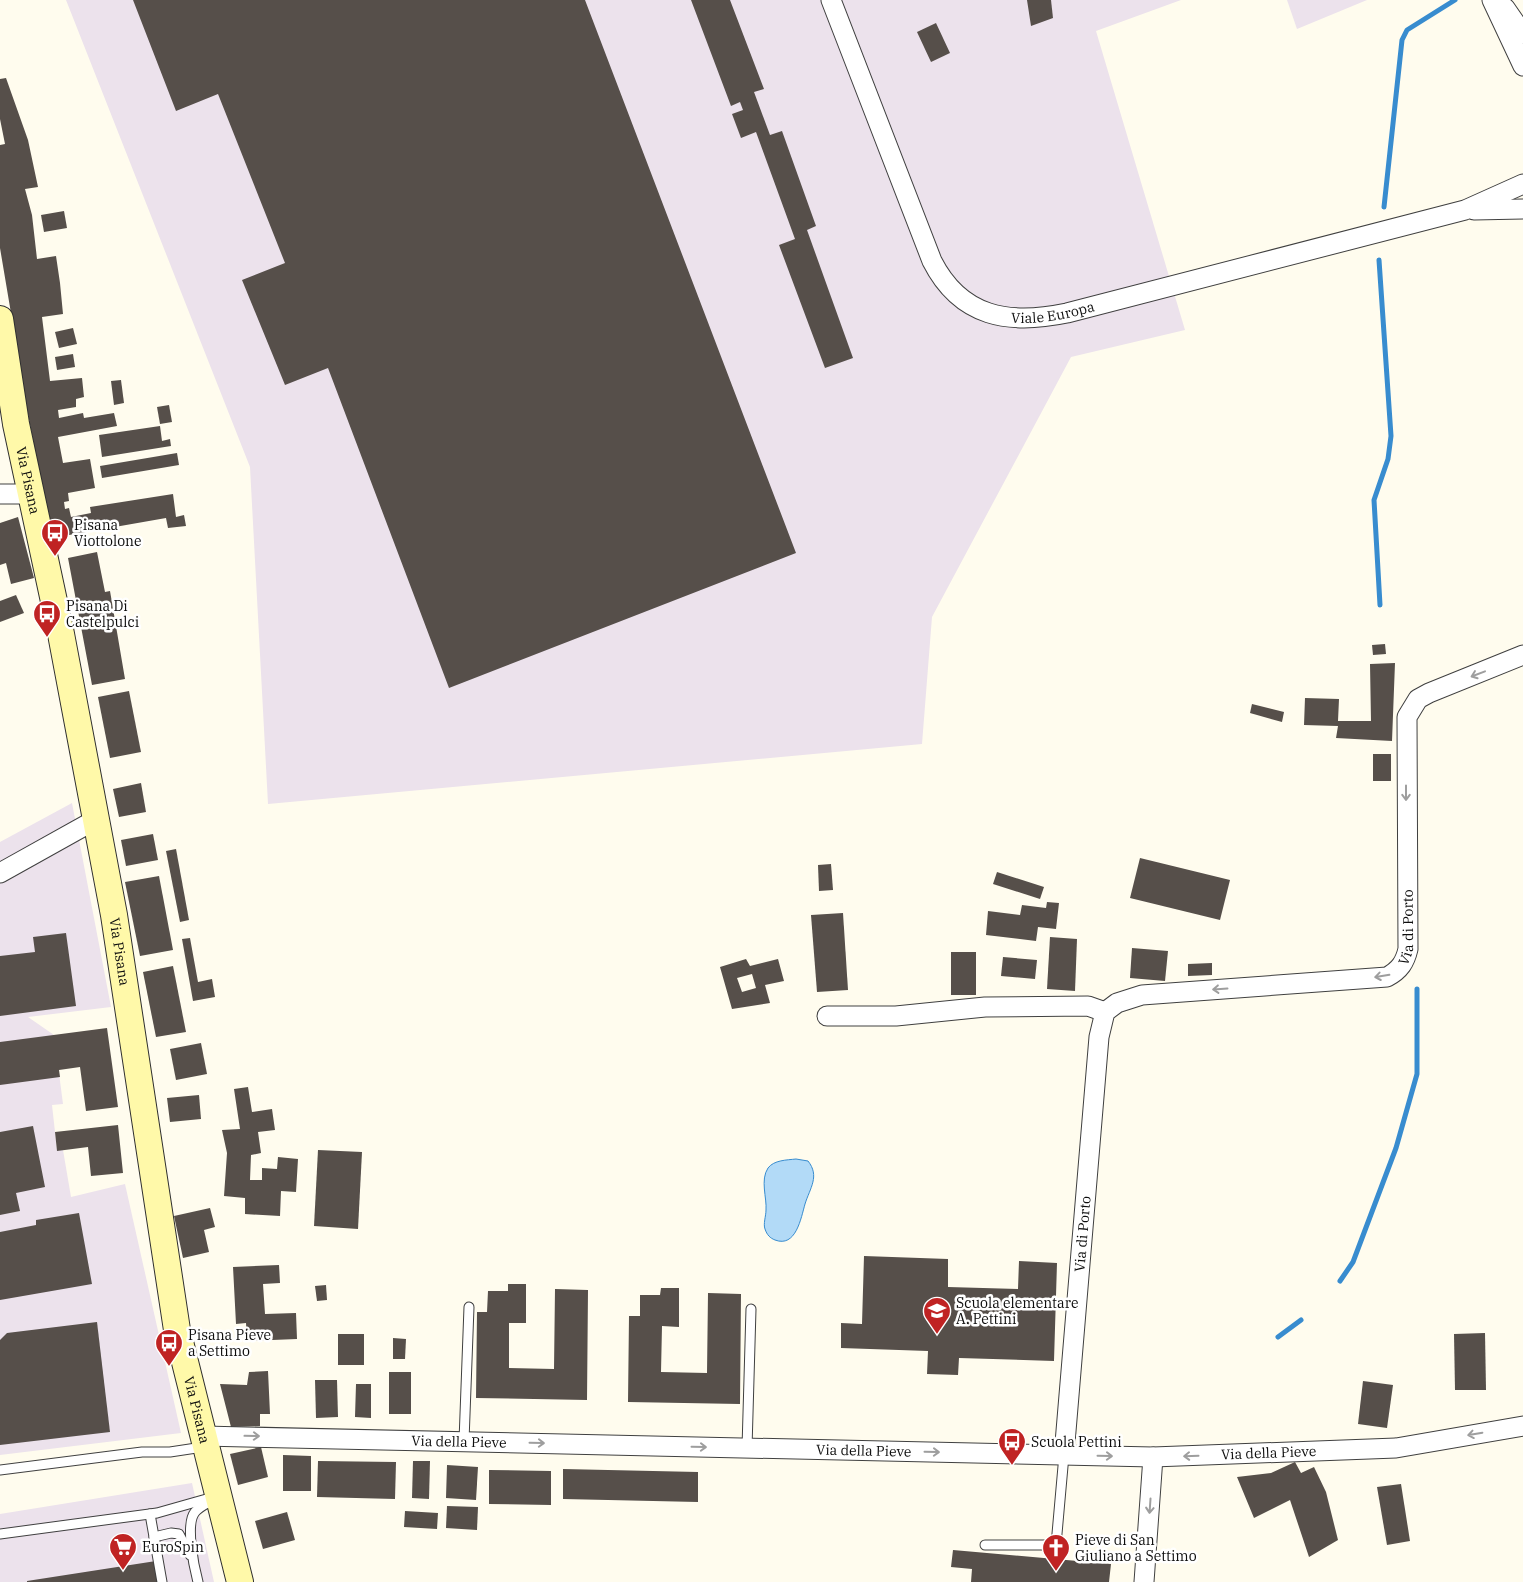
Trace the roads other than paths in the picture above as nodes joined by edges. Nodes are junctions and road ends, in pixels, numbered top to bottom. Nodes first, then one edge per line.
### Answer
1 (831, 0) edge
2 (1492, 0) edge
3 (1500, 0) edge
4 (1523, 34) edge
5 (1523, 66) edge
6 (1523, 184) edge
7 (1523, 209) edge
8 (1465, 210) junction
9 (0, 319) edge
10 (0, 494) edge
11 (32, 494) junction
12 (1523, 655) edge
13 (95, 820) junction
14 (0, 873) edge
15 (1105, 1012) junction
16 (827, 1016) dead end
17 (469, 1307) dead end
18 (751, 1309) dead end
19 (1523, 1426) edge
20 (205, 1441) junction
21 (464, 1441) junction
22 (747, 1448) junction
23 (1064, 1456) junction
24 (1153, 1457) junction
25 (0, 1470) edge
26 (220, 1495) junction
27 (150, 1514) junction
28 (0, 1534) edge
29 (154, 1536) junction
30 (985, 1545) dead end
31 (193, 1562) junction
32 (162, 1582) edge
33 (198, 1582) edge
34 (240, 1582) edge
35 (1144, 1582) edge

1 - 8 street, Viale Europa
2 - 5 street
3 - 4 street
6 - 8 street, Viale Europa
7 - 8 street, Viale Europa
9 - 11 main road, Via Pisana
10 - 11 street
11 - 13 main road, Via Pisana
12 -> 15 street, Via di Porto
13 - 14 street
13 - 20 main road, Via Pisana
15 - 16 street
15 - 23 street, Via di Porto
17 - 21 lane
18 - 22 lane
19 -> 24 street, Via della Pieve
20 -> 21 street, Via della Pieve
20 - 25 lane
20 - 26 main road, Via Pisana
21 -> 22 street, Via della Pieve
22 -> 23 street, Via della Pieve
23 -> 24 street, Via della Pieve
23 - 30 lane
24 -> 35 street
26 - 27 lane
26 - 31 lane
26 - 34 main road, Via Pisana
27 - 28 lane
27 - 29 lane
29 - 31 lane
29 - 32 lane
31 - 33 lane

